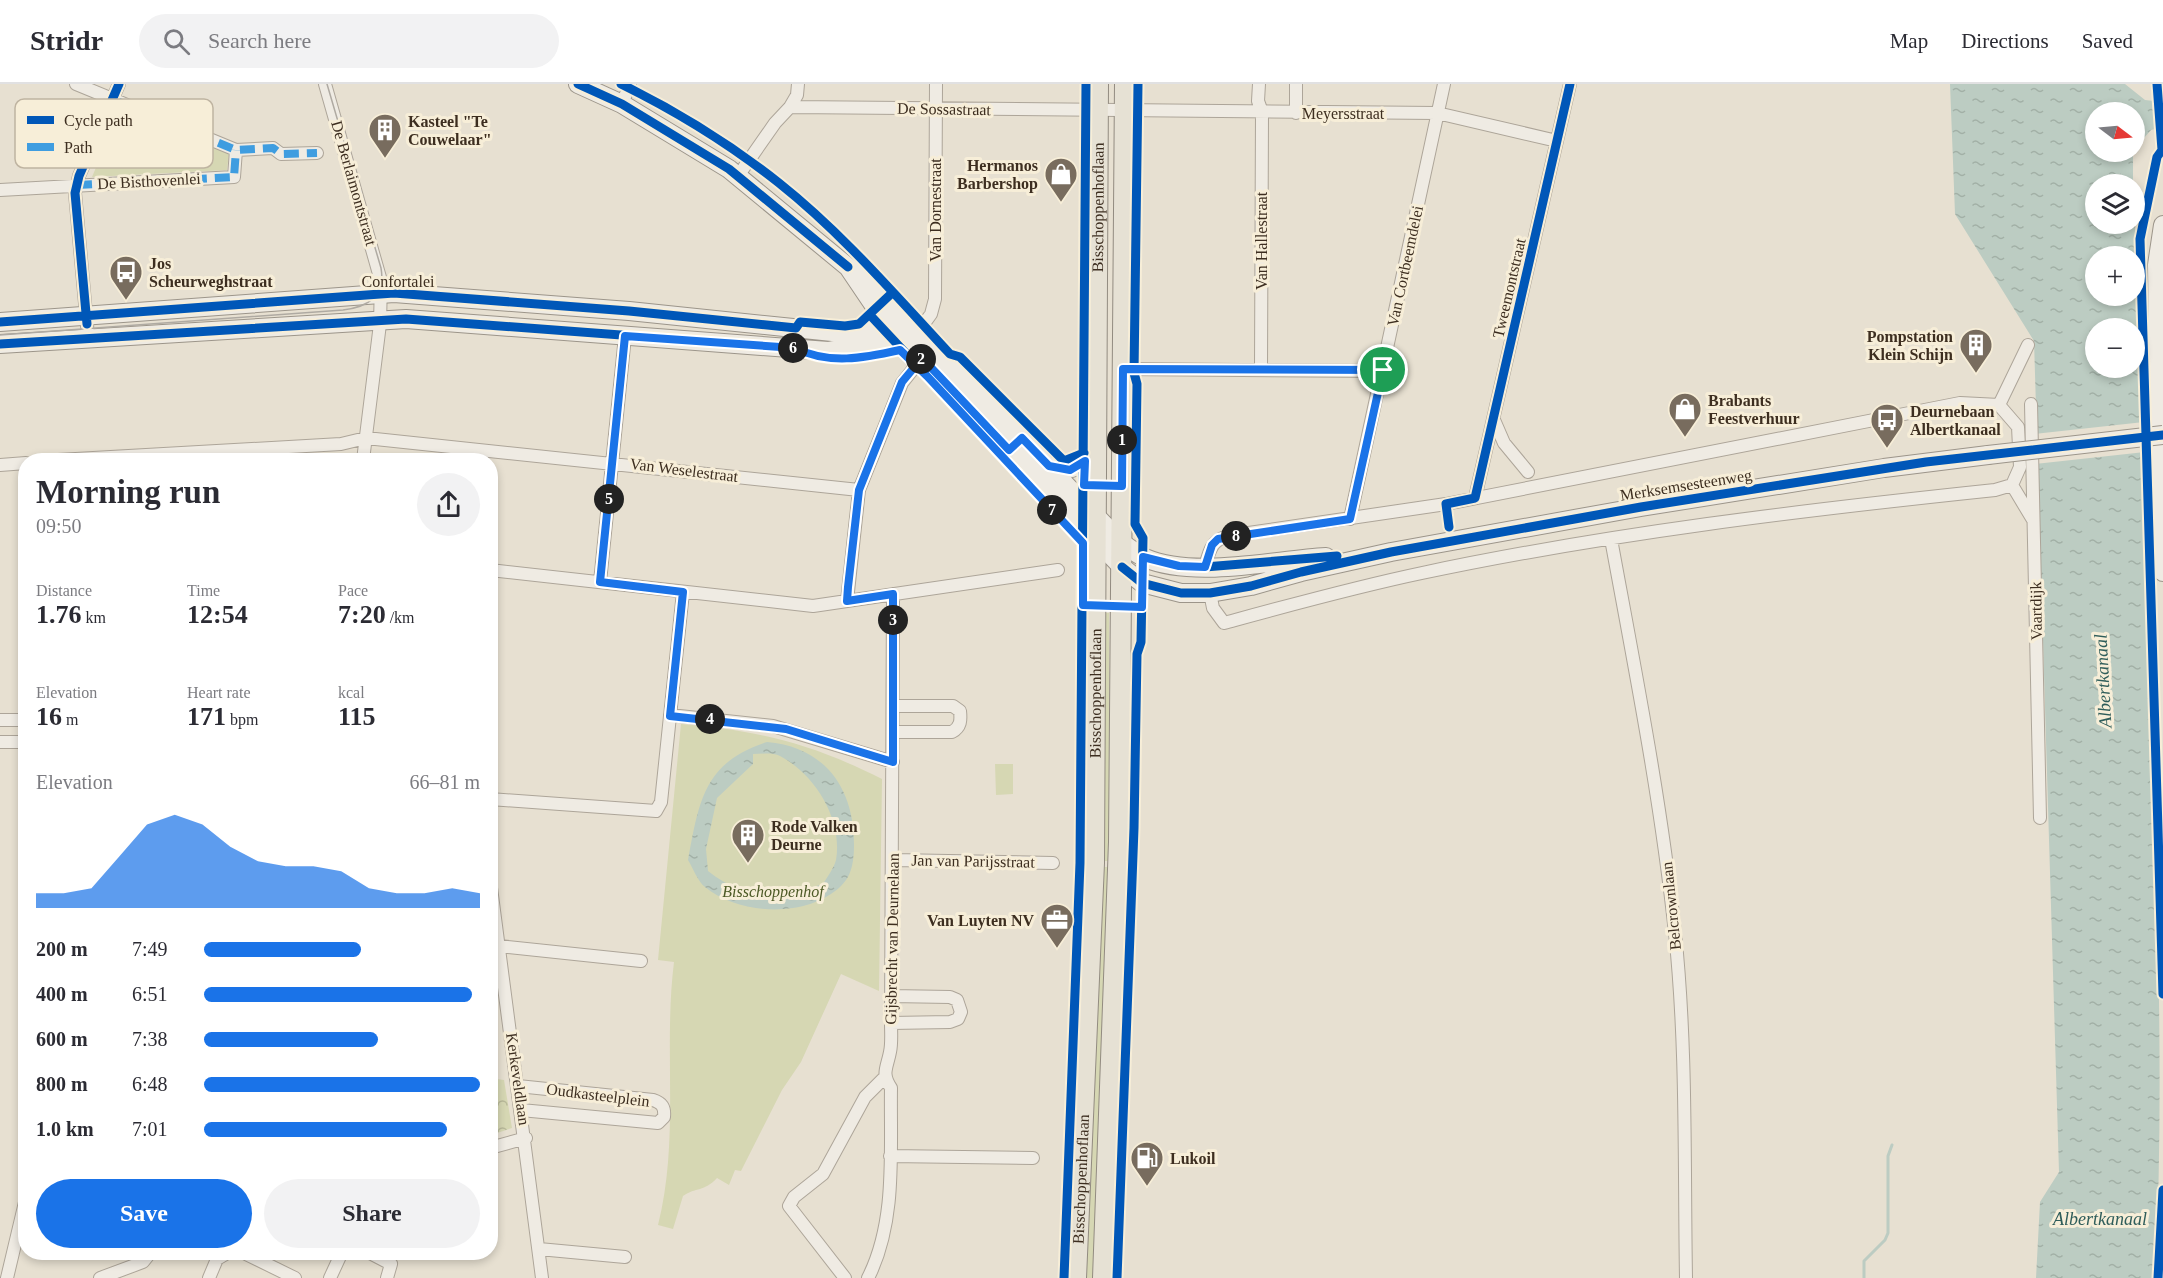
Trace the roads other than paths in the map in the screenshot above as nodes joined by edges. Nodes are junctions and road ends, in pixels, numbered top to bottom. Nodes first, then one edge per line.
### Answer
1 (76, 84) edge
2 (119, 84) edge
3 (325, 84) edge
4 (578, 84) edge
5 (798, 84) edge
6 (936, 84) edge
7 (1098, 84) edge
8 (1125, 84) edge
9 (1259, 84) edge
10 (1296, 84) edge
11 (1443, 84) edge
12 (1570, 84) edge
13 (626, 95) edge
14 (112, 99) joint
15 (790, 107) junction
16 (936, 109) junction
17 (1097, 109) junction
18 (1125, 110) junction
19 (1262, 112) junction
20 (1296, 113) junction
21 (1437, 113) junction
22 (213, 141) edge
23 (1557, 141) junction
24 (236, 150) junction
25 (316, 153) dead end
26 (84, 168) edge
27 (740, 173) junction
28 (77, 185) junction
29 (0, 190) edge
30 (2163, 225) edge
31 (381, 294) junction
32 (86, 316) junction
33 (380, 320) junction
34 (0, 322) edge
35 (905, 328) junction
36 (88, 336) junction
37 (625, 336) junction
38 (843, 340) junction
39 (0, 344) edge
40 (2028, 345) dead end
41 (2158, 354) junction
42 (922, 358) junction
43 (1123, 369) junction
44 (1261, 369) junction
45 (1383, 370) junction
46 (2163, 389) edge
47 (2031, 404) dead end
48 (1999, 405) junction
49 (1098, 420) junction
50 (1494, 420) junction
51 (2163, 435) edge
52 (366, 438) junction
53 (1016, 444) junction
54 (185, 453) edge
55 (364, 453) edge
56 (612, 462) junction
57 (18, 464) edge
58 (0, 465) edge
59 (1049, 466) junction
60 (1528, 472) dead end
61 (2160, 483) edge
62 (2012, 485) junction
63 (859, 490) junction
64 (1475, 498) junction
65 (1095, 516) junction
66 (1350, 519) junction
67 (2034, 521) junction
68 (1095, 539) junction
69 (1611, 539) junction
70 (1122, 543) junction
71 (2162, 551) edge
72 (1391, 552) junction
73 (1122, 567) junction
74 (1205, 567) junction
75 (1058, 570) dead end
76 (498, 571) edge
77 (2163, 573) edge
78 (600, 582) junction
79 (683, 592) junction
80 (1210, 593) junction
81 (893, 594) junction
82 (847, 601) junction
83 (893, 706) junction
84 (670, 716) junction
85 (0, 720) edge
86 (18, 720) edge
87 (893, 732) junction
88 (0, 742) edge
89 (18, 742) edge
90 (893, 762) junction
91 (498, 800) edge
92 (2040, 818) dead end
93 (893, 860) junction
94 (1053, 862) dead end
95 (498, 938) edge
96 (499, 946) junction
97 (641, 961) dead end
98 (891, 996) junction
99 (891, 1023) junction
100 (884, 1078) junction
101 (518, 1086) junction
102 (522, 1110) junction
103 (526, 1138) junction
104 (498, 1146) edge
105 (890, 1156) junction
106 (1033, 1158) dead end
107 (18, 1231) edge
108 (539, 1249) junction
109 (625, 1257) dead end
110 (145, 1260) edge
111 (217, 1260) edge
112 (258, 1260) edge
113 (338, 1260) edge
114 (383, 1260) edge
115 (7, 1278) edge
116 (100, 1278) edge
117 (209, 1278) edge
118 (295, 1278) edge
119 (330, 1278) edge
120 (387, 1278) edge
121 (542, 1278) edge
122 (844, 1278) edge
123 (868, 1278) edge
124 (1077, 1278) edge
125 (1103, 1278) edge
126 (1686, 1278) edge

1 - 14 street
2 - 14 street
3 - 31 street, De Berlaimontstraat
4 - 13 street
5 - 15 street
6 - 16 street, Van Dornestraat
7 - 17 main road, Bisschoppenhoflaan
8 - 18 main road, Bisschoppenhoflaan
9 - 19 street, Van Hallestraat
10 - 20 street
11 - 21 street, Van Cortbeemdelei
12 - 23 street, Tweemontstraat
13 - 27 street
15 - 16 street, De Sossastraat
15 - 27 street
16 - 17 street, De Sossastraat
16 - 35 street, Van Dornestraat
17 - 18 street
17 - 49 main road, Bisschoppenhoflaan
18 - 19 street, Meyersstraat
18 - 43 main road, Bisschoppenhoflaan
19 - 20 street, Meyersstraat
19 - 44 street, Van Hallestraat
20 - 21 street, Meyersstraat
21 - 23 street, Meyersstraat
21 - 45 street, Van Cortbeemdelei
22 - 24 street
23 - 50 street, Tweemontstraat
24 - 25 street
24 - 28 street, De Bisthovenlei
26 - 28 street
27 - 35 street
28 - 29 street, De Bisthovenlei
28 - 32 street
30 - 41 street
31 - 32 street, Confortalei
31 - 33 street, De Berlaimontstraat
31 - 38 street, Confortalei
32 - 34 street, Confortalei
32 - 36 street
33 - 36 street, Confortalei
33 - 37 street, Confortalei
33 - 52 street, De Berlaimontstraat
35 - 38 street, Confortalei
35 - 42 street
35 - 53 street
36 - 39 street, Confortalei
37 - 38 street, Confortalei
37 - 56 street
40 - 48 street
41 - 46 street
41 - 61 street
42 - 53 street
42 - 63 street
43 - 44 street
43 - 70 main road, Bisschoppenhoflaan
44 - 45 street
45 - 66 street, Van Cortbeemdelei
47 - 67 street, Vaartdijk
48 - 62 street
48 - 64 street, Merksemsesteenweg
49 - 59 street
49 - 65 main road, Bisschoppenhoflaan
50 - 60 street
50 - 64 street, Tweemontstraat
51 - 72 street, Merksemsesteenweg, bridge
52 - 54 street, Van Weselestraat
52 - 55 street, De Berlaimontstraat
52 - 56 street, Van Weselestraat
53 - 59 street, Merksemsesteenweg
53 - 68 street, Merksemsesteenweg
56 - 63 street, Van Weselestraat
56 - 78 street
57 - 58 street
59 - 65 street, Merksemsesteenweg
61 - 71 street
62 - 67 street
62 - 69 street
63 - 82 street
64 - 66 street, Merksemsesteenweg
65 - 68 main road, Bisschoppenhoflaan
65 - 70 street, Merksemsesteenweg
66 - 74 street, Merksemsesteenweg
67 - 92 street, Vaartdijk
68 - 73 street, Merksemsesteenweg
68 - 124 main road, Bisschoppenhoflaan
69 - 80 street
69 - 126 street, Belcrownlaan
70 - 73 main road, Bisschoppenhoflaan
70 - 74 street, Merksemsesteenweg
71 - 77 street
72 - 74 street, Merksemsesteenweg
72 - 80 street, Merksemsesteenweg
73 - 80 street, Merksemsesteenweg
73 - 125 main road, Bisschoppenhoflaan
75 - 81 street
76 - 78 street
78 - 79 street
79 - 82 street
79 - 84 street
81 - 82 street
81 - 83 street, Gijsbrecht van Deurnelaan
83 - 87 street, Gijsbrecht van Deurnelaan
83 - 87 street
84 - 90 street
84 - 91 street
85 - 86 street
87 - 90 street, Gijsbrecht van Deurnelaan
88 - 89 street
90 - 93 street, Gijsbrecht van Deurnelaan
93 - 94 street, Jan van Parijsstraat
93 - 98 street, Gijsbrecht van Deurnelaan
95 - 96 street, Kerkeveldlaan
96 - 97 street
96 - 101 street, Kerkeveldlaan
98 - 99 street, Gijsbrecht van Deurnelaan
98 - 99 street
99 - 100 street, Gijsbrecht van Deurnelaan
100 - 105 street, Gijsbrecht van Deurnelaan
100 - 122 street
101 - 102 street, Kerkeveldlaan
101 - 102 street, Oudkasteelplein
102 - 103 street, Kerkeveldlaan
103 - 104 street
103 - 108 street, Kerkeveldlaan
105 - 106 street
105 - 123 street, Gijsbrecht van Deurnelaan
107 - 115 street
108 - 109 street
108 - 121 street, Kerkeveldlaan
110 - 116 street
111 - 117 street
112 - 118 street
113 - 119 street
114 - 120 street

